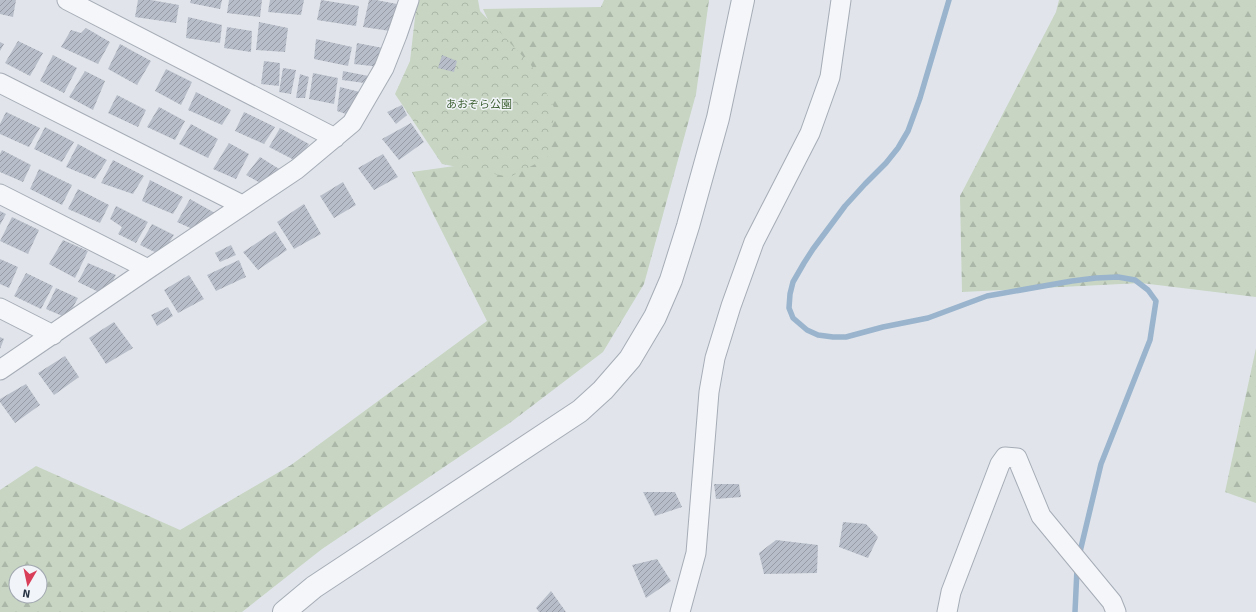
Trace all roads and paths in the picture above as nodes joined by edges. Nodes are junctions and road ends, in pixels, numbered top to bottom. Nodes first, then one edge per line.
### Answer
1 (67, 0) edge
2 (409, 0) edge
3 (743, 0) edge
4 (841, 0) edge
5 (0, 83) edge
6 (335, 138) junction
7 (0, 194) edge
8 (242, 206) junction
9 (148, 269) junction
10 (0, 308) edge
11 (53, 335) junction
12 (0, 370) edge
13 (284, 612) edge
14 (680, 612) edge
15 (947, 612) edge
16 (1116, 612) edge

1 - 6 street
2 - 6 street
3 - 13 street
4 - 14 street
5 - 8 street
6 - 8 street
7 - 9 street
8 - 9 street
9 - 11 street
10 - 11 street
11 - 12 street
15 - 16 street

